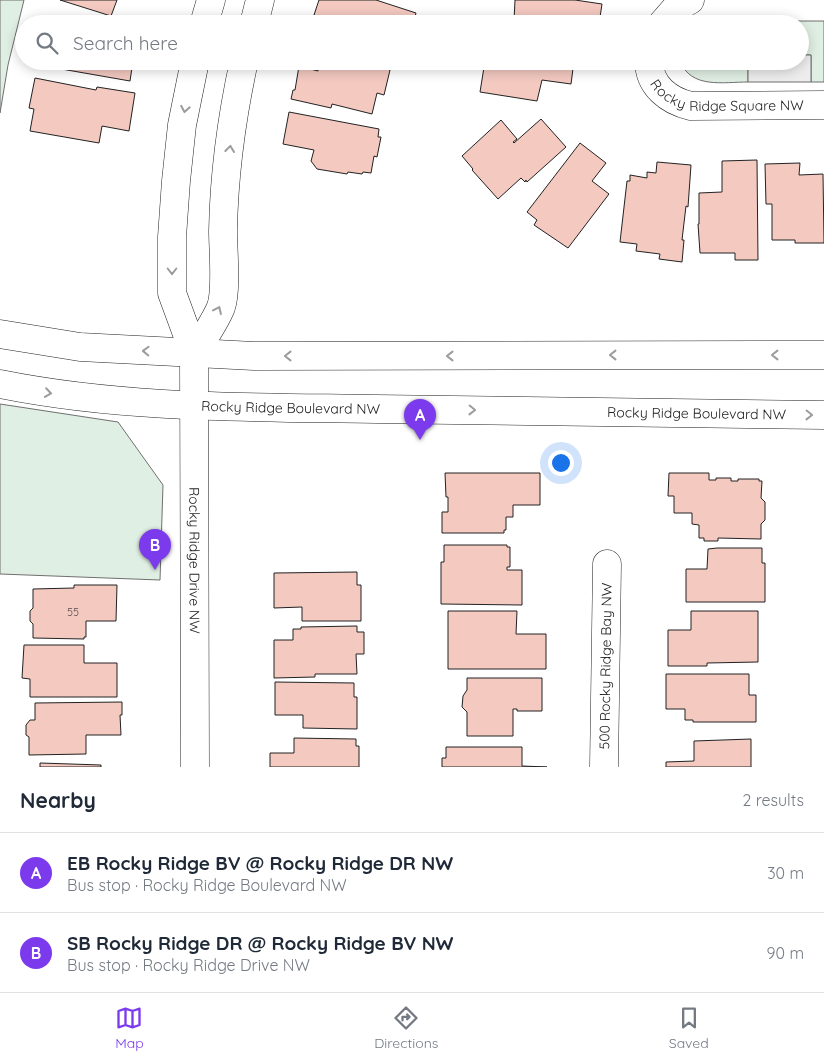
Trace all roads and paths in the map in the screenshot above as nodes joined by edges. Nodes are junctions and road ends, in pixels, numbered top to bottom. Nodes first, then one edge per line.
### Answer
1 (211, 0) edge
2 (260, 0) edge
3 (690, 0) edge
4 (207, 15) edge
5 (256, 15) edge
6 (670, 15) edge
7 (193, 70) edge
8 (242, 70) edge
9 (651, 70) edge
10 (824, 105) edge
11 (0, 334) edge
12 (194, 353) junction
13 (824, 355) edge
14 (0, 384) edge
15 (196, 405) junction
16 (824, 415) edge
17 (607, 564) dead end
18 (195, 767) edge
19 (604, 767) edge

1 - 4 street
2 - 5 street
3 - 6 street
7 -> 12 street, Rocky Ridge Drive NW
12 -> 8 street
9 - 10 street, Rocky Ridge Square NW
12 -> 11 street
13 -> 12 street
12 - 15 street, Rocky Ridge Drive NW
14 -> 15 street, Rocky Ridge Boulevard NW
15 -> 16 street, Rocky Ridge Boulevard NW
15 - 18 street, Rocky Ridge Drive NW
17 - 19 street, 500 Rocky Ridge Bay NW

